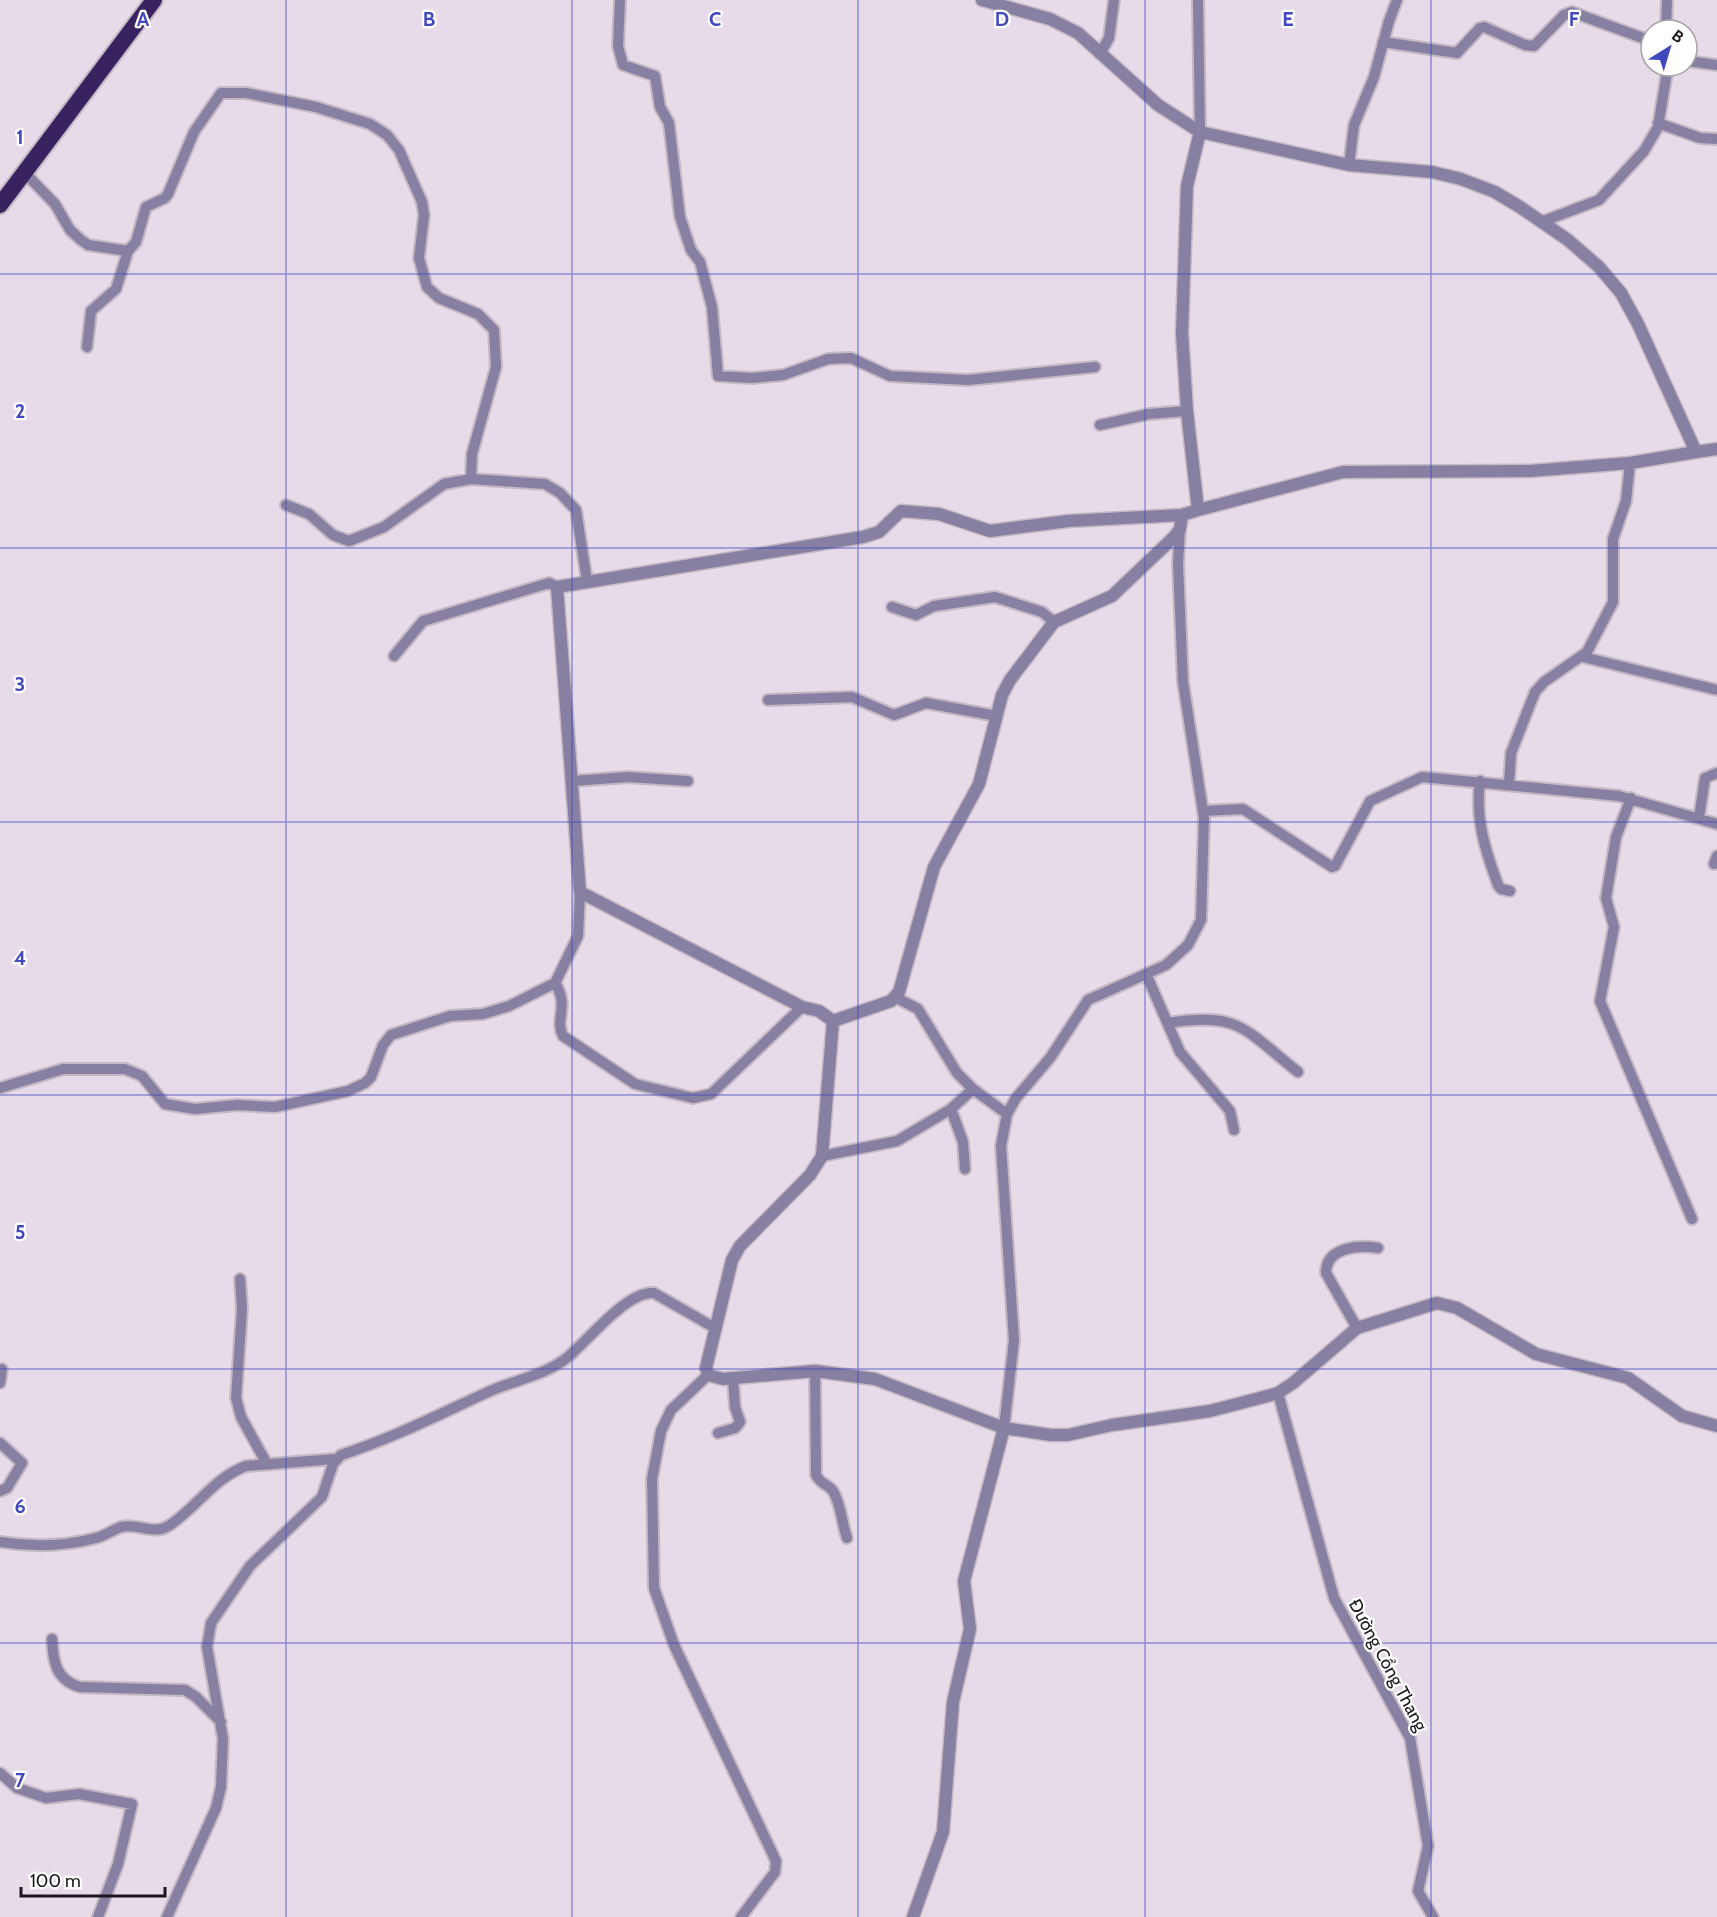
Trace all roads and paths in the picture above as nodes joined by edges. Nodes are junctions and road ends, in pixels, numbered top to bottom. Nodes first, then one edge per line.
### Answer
1 (154, 0) edge
2 (620, 0) edge
3 (982, 0) edge
4 (1114, 0) edge
5 (1198, 0) edge
6 (1398, 0) edge
7 (1667, 0) edge
8 (1666, 18) edge
9 (1639, 37) edge
10 (1383, 42) junction
11 (1100, 54) junction
12 (1699, 62) edge
13 (1717, 64) edge
14 (1666, 78) edge
15 (1658, 123) junction
16 (1200, 132) junction
17 (1717, 139) edge
18 (1349, 165) junction
19 (25, 172) junction
20 (0, 205) edge
21 (1541, 222) junction
22 (128, 251) junction
23 (87, 347) dead end
24 (1095, 367) dead end
25 (1186, 411) junction
26 (1100, 426) dead end
27 (1717, 449) edge
28 (1696, 452) junction
29 (1630, 463) junction
30 (471, 479) junction
31 (286, 505) dead end
32 (1198, 510) junction
33 (1182, 515) junction
34 (1180, 529) junction
35 (587, 581) junction
36 (557, 587) junction
37 (892, 607) dead end
38 (1054, 622) junction
39 (394, 656) dead end
40 (1582, 657) junction
41 (1717, 690) edge
42 (768, 700) dead end
43 (997, 716) junction
44 (1717, 774) edge
45 (572, 781) junction
46 (688, 781) dead end
47 (1480, 781) junction
48 (1509, 784) junction
49 (1631, 798) junction
50 (1203, 811) junction
51 (1699, 818) junction
52 (1717, 824) edge
53 (1510, 891) dead end
54 (580, 892) junction
55 (1147, 976) junction
56 (555, 983) junction
57 (895, 997) junction
58 (802, 1007) junction
59 (833, 1021) junction
60 (1167, 1023) junction
61 (1298, 1072) dead end
62 (0, 1088) edge
63 (973, 1089) junction
64 (951, 1109) junction
65 (1007, 1114) junction
66 (1234, 1130) dead end
67 (822, 1156) junction
68 (965, 1169) dead end
69 (1692, 1219) dead end
70 (1378, 1248) dead end
71 (240, 1279) dead end
72 (715, 1328) junction
73 (1356, 1328) junction
74 (2, 1369) dead end
75 (815, 1371) junction
76 (708, 1375) junction
77 (734, 1378) junction
78 (0, 1383) edge
79 (1278, 1393) junction
80 (1717, 1426) edge
81 (1004, 1428) junction
82 (718, 1433) dead end
83 (0, 1443) edge
84 (335, 1459) junction
85 (267, 1464) junction
86 (0, 1491) edge
87 (847, 1538) dead end
88 (0, 1542) edge
89 (52, 1639) dead end
90 (221, 1722) junction
91 (0, 1773) edge
92 (98, 1917) edge
93 (167, 1917) edge
94 (741, 1917) edge
95 (913, 1917) edge
96 (1433, 1917) edge

1 - 19 highway
2 - 24 street
3 - 11 street
4 - 11 street
5 - 16 street
6 - 10 street
7 - 8 street
9 - 10 street
10 - 18 street
11 - 16 street
12 - 13 street
14 - 15 street
15 - 17 street
15 - 21 street
16 - 18 street
16 - 25 street
18 - 21 street
19 - 20 highway
19 - 22 street
21 - 28 street
22 - 23 street
22 - 30 street
25 - 26 street
25 - 32 street
27 - 28 street
28 - 29 street
29 - 32 street
29 - 40 street
30 - 31 street
30 - 35 street
32 - 33 street
33 - 34 street
33 - 35 street
34 - 38 street
34 - 50 street
35 - 36 street
36 - 39 street
36 - 45 street
37 - 38 street
38 - 43 street
40 - 41 street
40 - 48 street
42 - 43 street
43 - 57 street
44 - 51 street
45 - 46 street
45 - 54 street
47 - 48 street
47 - 50 street
47 - 53 street
48 - 49 street
49 - 51 street
49 - 69 street
50 - 55 street
51 - 52 street
54 - 56 street
54 - 58 street
55 - 60 street
55 - 65 street
56 - 58 street
56 - 62 street
57 - 59 street
57 - 63 street
58 - 59 street
59 - 67 street
60 - 61 street
60 - 66 street
63 - 64 street
63 - 65 street
64 - 67 street
64 - 68 street
65 - 81 street
67 - 72 street
70 - 73 street
71 - 85 street
72 - 76 street
72 - 84 street
73 - 79 street
73 - 80 street
74 - 78 street
75 - 77 street
75 - 81 street
75 - 87 street
76 - 77 street
76 - 94 street
77 - 82 street
79 - 81 street
79 - 96 street, Đường Cổng Thang
81 - 95 street
83 - 86 street
84 - 85 street
84 - 90 street
85 - 88 street
89 - 90 street
90 - 93 street
91 - 92 street

